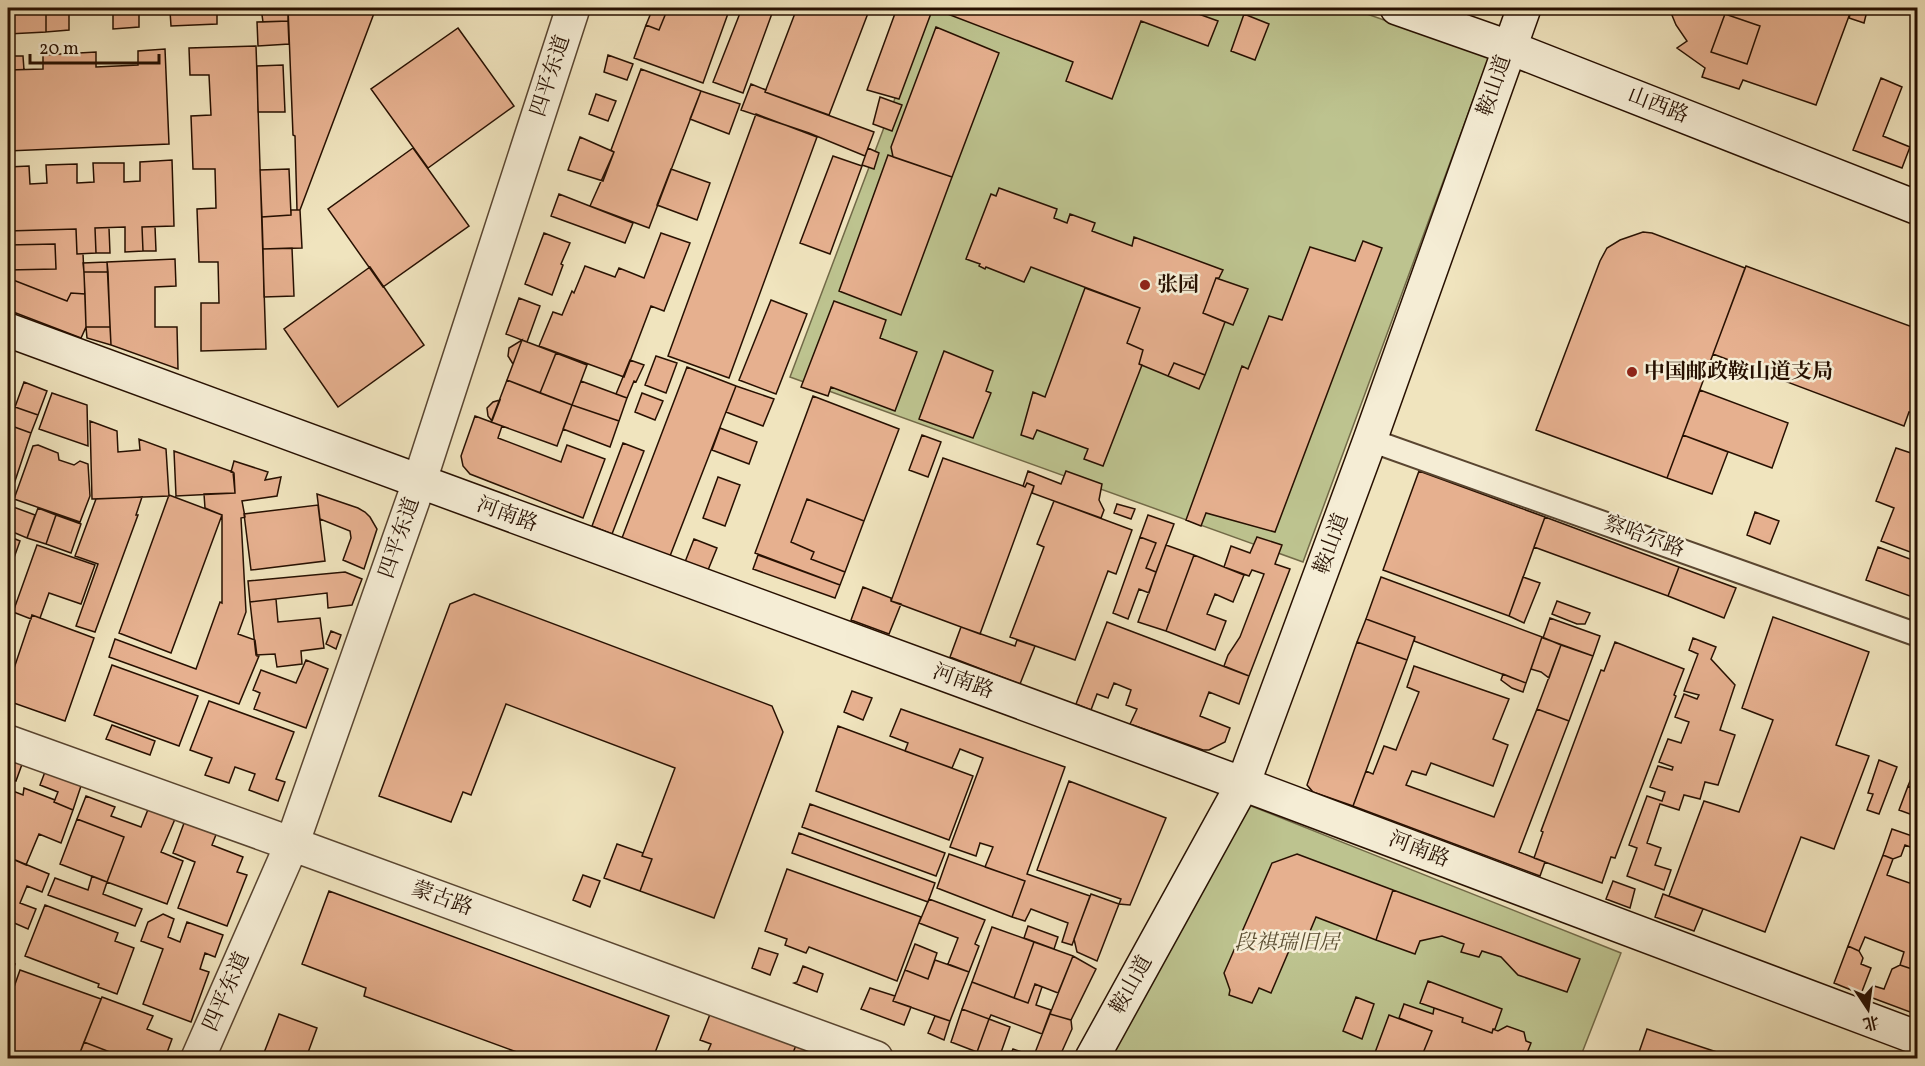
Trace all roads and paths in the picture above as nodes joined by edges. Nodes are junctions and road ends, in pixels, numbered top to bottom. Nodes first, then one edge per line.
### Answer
1 (573, 8) edge
2 (1397, 8) edge
3 (1524, 8) edge
4 (1508, 47) junction
5 (1917, 208) edge
6 (8, 330) edge
7 (1370, 440) junction
8 (419, 483) junction
9 (1917, 635) edge
10 (8, 742) edge
11 (1243, 784) junction
12 (292, 843) junction
13 (1917, 1038) edge
14 (198, 1059) edge
15 (876, 1059) edge
16 (1092, 1059) edge

1 - 8 street, 四平东道
2 - 4 street, 山西路
3 - 4 street, 鞍山道
4 - 5 street, 山西路
4 - 7 street, 鞍山道
6 - 8 street, 河南路
7 - 9 lane, 察哈尔路
7 - 11 street, 鞍山道
8 - 11 street, 河南路
8 - 12 street, 四平东道
10 - 12 street, 蒙古路
11 - 13 street, 河南路
11 - 16 street, 鞍山道
12 - 14 street, 四平东道
12 - 15 street, 蒙古路

